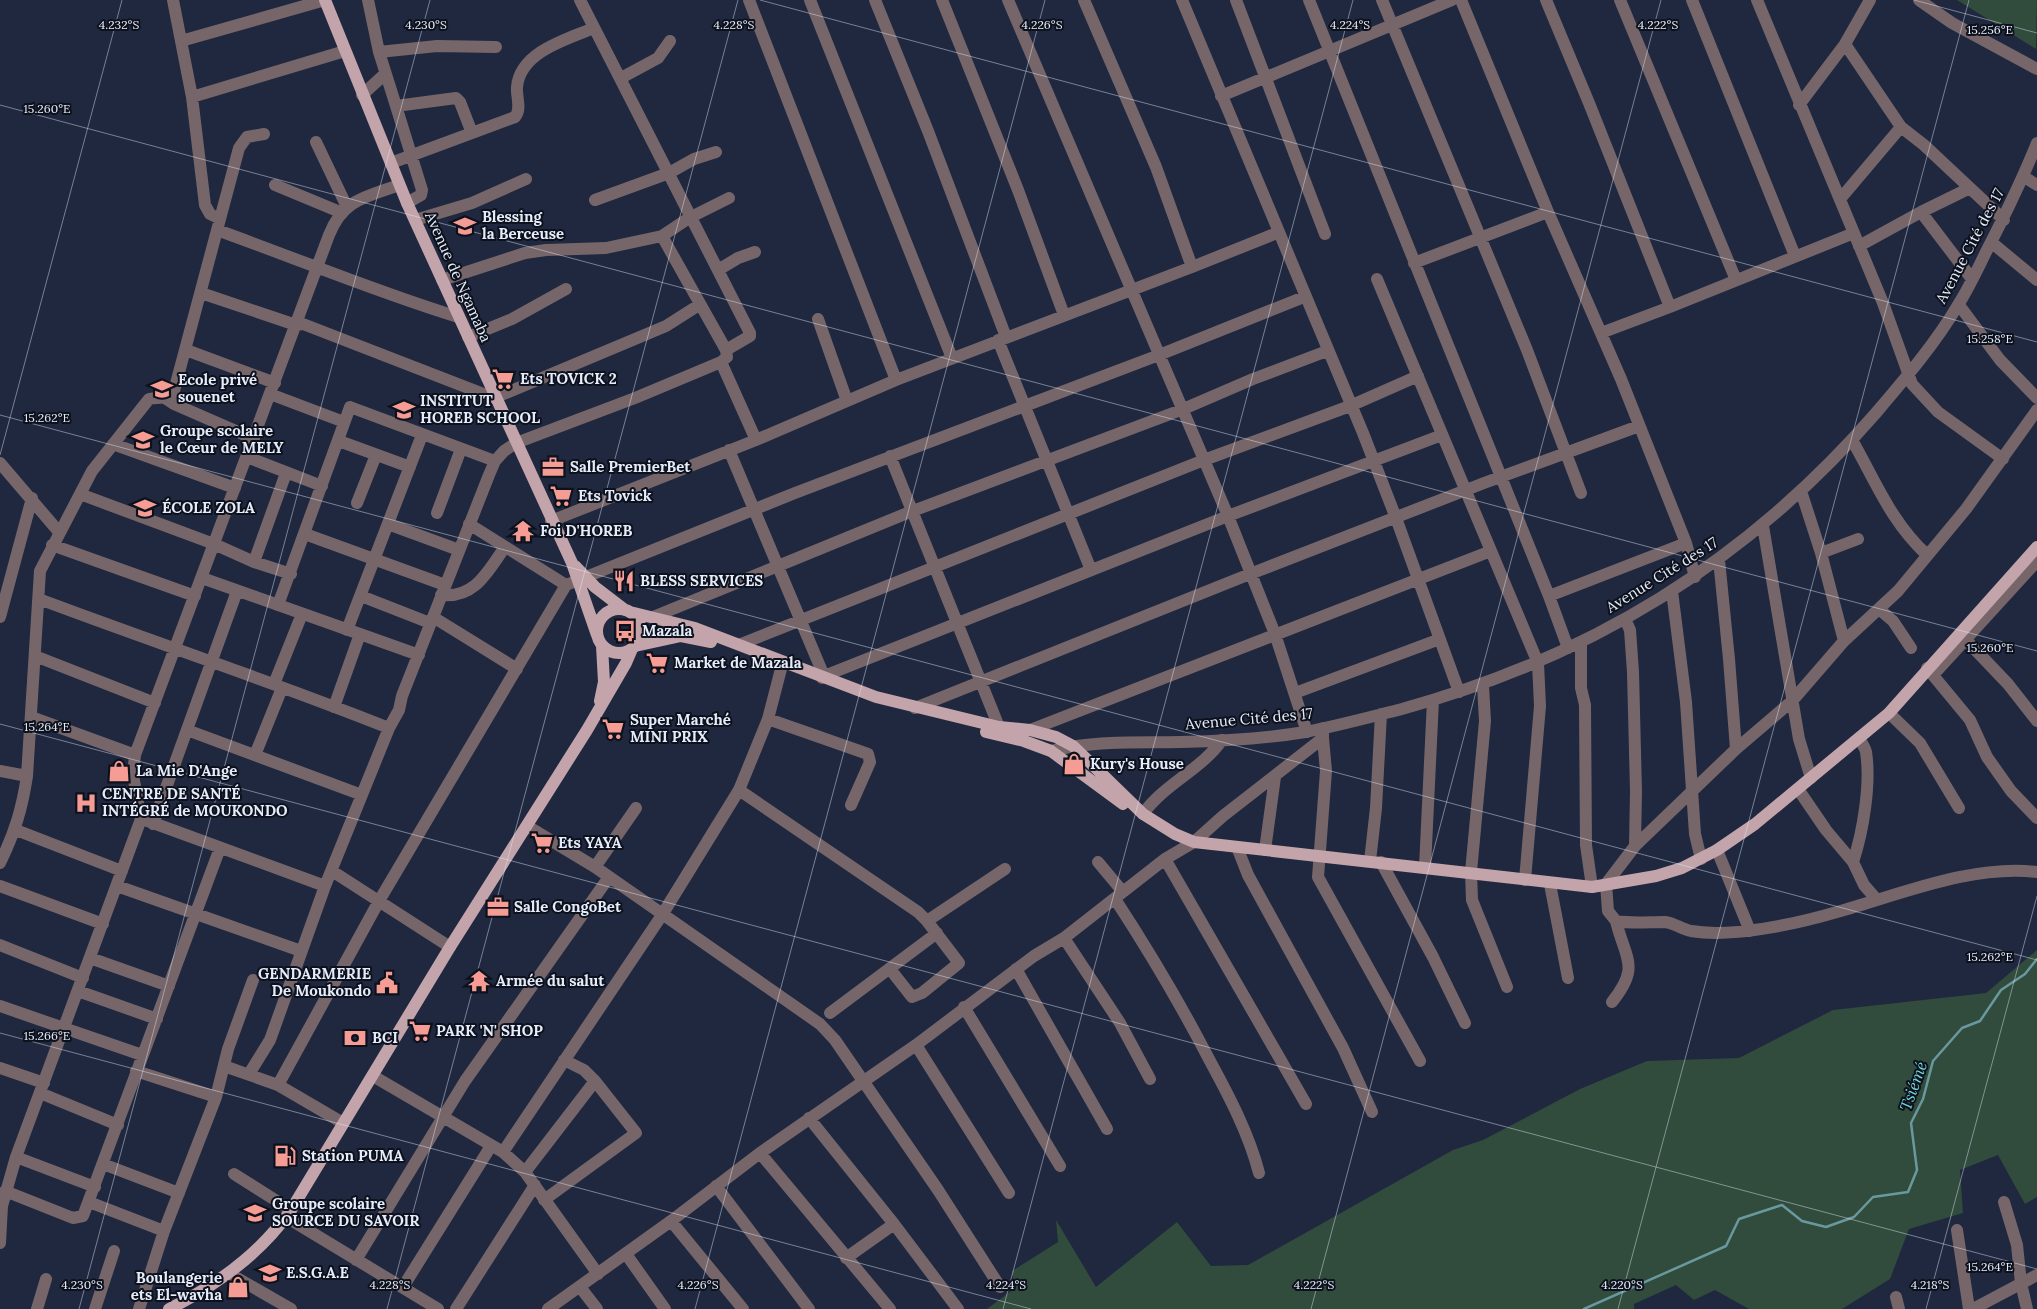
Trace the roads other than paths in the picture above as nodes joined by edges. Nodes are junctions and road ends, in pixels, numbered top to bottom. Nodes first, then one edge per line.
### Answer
1 (173, 0) edge
2 (325, 0) edge
3 (368, 0) edge
4 (580, 0) edge
5 (749, 0) edge
6 (810, 0) edge
7 (875, 0) edge
8 (942, 0) edge
9 (1008, 0) edge
10 (1084, 0) edge
11 (1182, 0) edge
12 (1236, 0) edge
13 (1309, 0) edge
14 (1382, 0) edge
15 (1452, 0) edge
16 (1461, 0) edge
17 (1546, 0) edge
18 (1620, 0) edge
19 (1692, 0) edge
20 (1757, 0) edge
21 (1870, 0) edge
22 (1919, 0) edge
23 (1392, 25) junction
24 (594, 28) junction
25 (181, 41) junction
26 (670, 41) dead end
27 (1845, 44) junction
28 (496, 47) dead end
29 (345, 51) junction
30 (1329, 51) junction
31 (379, 52) junction
32 (2037, 69) edge
33 (385, 74) junction
34 (1266, 77) junction
35 (621, 78) junction
36 (362, 95) junction
37 (1221, 96) junction
38 (192, 97) junction
39 (1799, 105) junction
40 (396, 106) junction
41 (1901, 127) junction
42 (472, 133) junction
43 (264, 134) dead end
44 (316, 142) dead end
45 (2037, 143) edge
46 (716, 152) dead end
47 (412, 155) junction
48 (391, 163) junction
49 (669, 173) junction
50 (2024, 177) junction
51 (526, 179) dead end
52 (399, 184) junction
53 (275, 185) dead end
54 (2037, 185) edge
55 (1970, 188) junction
56 (729, 198) dead end
57 (1841, 198) junction
58 (595, 200) dead end
59 (407, 203) junction
60 (344, 209) junction
61 (1548, 212) junction
62 (1921, 212) junction
63 (689, 218) junction
64 (415, 220) junction
65 (2004, 220) junction
66 (219, 225) junction
67 (1277, 233) junction
68 (1854, 233) junction
69 (1325, 234) dead end
70 (662, 236) junction
71 (1480, 238) junction
72 (1991, 242) junction
73 (1859, 246) junction
74 (755, 252) dead end
75 (1795, 256) junction
76 (1414, 263) junction
77 (318, 266) junction
78 (1192, 267) junction
79 (718, 270) junction
80 (1377, 279) dead end
81 (1972, 279) junction
82 (442, 280) junction
83 (1736, 280) junction
84 (2037, 280) edge
85 (566, 289) dead end
86 (1134, 290) junction
87 (201, 293) junction
88 (1304, 297) junction
89 (699, 305) junction
90 (1959, 305) junction
91 (1670, 307) junction
92 (1064, 315) junction
93 (458, 317) junction
94 (818, 319) dead end
95 (296, 325) junction
96 (1601, 332) junction
97 (468, 337) junction
98 (1002, 339) junction
99 (186, 350) junction
100 (726, 350) junction
101 (1327, 351) junction
102 (1159, 355) junction
103 (952, 358) junction
104 (721, 362) junction
105 (1909, 373) junction
106 (1418, 376) junction
107 (896, 380) junction
108 (272, 388) junction
109 (165, 398) junction
110 (494, 398) junction
111 (2037, 398) edge
112 (847, 401) junction
113 (1024, 405) junction
114 (1350, 406) junction
115 (1181, 410) junction
116 (2037, 410) edge
117 (344, 422) junction
118 (1639, 426) junction
119 (422, 435) junction
120 (1442, 435) junction
121 (254, 439) junction
122 (756, 440) junction
123 (1852, 440) junction
124 (339, 441) junction
125 (516, 443) junction
126 (112, 444) junction
127 (461, 449) junction
128 (729, 450) junction
129 (1566, 454) junction
130 (376, 455) junction
131 (247, 456) junction
132 (890, 456) junction
133 (2003, 459) junction
134 (1047, 460) junction
135 (1204, 460) junction
136 (1373, 460) junction
137 (495, 461) junction
138 (0, 462) edge
139 (410, 468) junction
140 (286, 473) junction
141 (1501, 478) junction
142 (322, 486) junction
143 (235, 488) junction
144 (1801, 491) junction
145 (1466, 492) junction
146 (1581, 492) dead end
147 (80, 494) junction
148 (32, 498) junction
149 (357, 503) dead end
150 (754, 510) junction
151 (910, 512) junction
152 (437, 513) dead end
153 (1068, 515) junction
154 (1228, 516) junction
155 (1396, 518) junction
156 (551, 521) junction
157 (388, 524) junction
158 (470, 524) junction
159 (1763, 526) junction
160 (59, 532) junction
161 (305, 534) junction
162 (1858, 539) dead end
163 (1686, 543) junction
164 (214, 544) junction
165 (52, 545) junction
166 (505, 547) junction
167 (2037, 547) edge
168 (459, 550) junction
169 (1491, 551) junction
170 (1821, 553) junction
171 (1927, 555) junction
172 (375, 560) junction
173 (1718, 560) junction
174 (2037, 561) edge
175 (254, 562) junction
176 (778, 565) junction
177 (934, 567) junction
178 (1092, 570) junction
179 (291, 574) junction
180 (1250, 574) junction
181 (1695, 577) junction
182 (202, 578) junction
183 (1418, 580) junction
184 (576, 581) junction
185 (237, 590) junction
186 (443, 590) junction
187 (1672, 591) junction
188 (195, 596) junction
189 (361, 596) junction
190 (1549, 596) junction
191 (39, 599) junction
192 (278, 605) junction
193 (1879, 609) junction
194 (627, 611) junction
195 (302, 614) junction
196 (0, 617) edge
197 (654, 617) junction
198 (1625, 619) junction
199 (431, 620) junction
200 (800, 620) junction
201 (955, 623) junction
202 (348, 630) junction
203 (360, 634) junction
204 (1275, 634) junction
205 (1440, 639) junction
206 (1966, 640) junction
207 (600, 641) junction
208 (1844, 641) junction
209 (1580, 643) junction
210 (742, 644) junction
211 (634, 647) junction
212 (1568, 648) junction
213 (1911, 648) dead end
214 (175, 650) junction
215 (419, 655) junction
216 (35, 656) junction
217 (210, 662) junction
218 (1538, 663) junction
219 (516, 669) junction
220 (781, 669) junction
221 (1930, 671) junction
222 (823, 677) junction
223 (979, 682) junction
224 (1483, 685) junction
225 (278, 686) junction
226 (1459, 692) junction
227 (1295, 693) junction
228 (1433, 700) junction
229 (1792, 701) junction
230 (155, 703) junction
231 (334, 707) junction
232 (915, 708) junction
233 (597, 713) junction
234 (1889, 713) junction
235 (1381, 714) junction
236 (31, 717) junction
237 (768, 719) junction
238 (2037, 721) edge
239 (998, 727) junction
240 (389, 728) junction
241 (186, 730) junction
242 (1030, 730) junction
243 (1307, 732) junction
244 (1323, 733) junction
245 (1056, 737) junction
246 (1859, 738) junction
247 (1222, 740) junction
248 (1113, 743) junction
249 (1073, 746) junction
250 (1736, 749) junction
251 (1049, 750) junction
252 (135, 755) junction
253 (255, 755) junction
254 (0, 771) edge
255 (27, 776) junction
256 (1275, 777) junction
257 (1811, 778) junction
258 (739, 790) junction
259 (1798, 790) junction
260 (1692, 792) junction
261 (362, 795) junction
262 (852, 805) dead end
263 (636, 808) dead end
264 (1959, 808) dead end
265 (1142, 814) junction
266 (2037, 818) edge
267 (141, 819) junction
268 (154, 824) junction
269 (527, 826) junction
270 (16, 830) junction
271 (1194, 842) junction
272 (1635, 846) junction
273 (1237, 847) junction
274 (220, 848) junction
275 (1265, 850) junction
276 (1717, 850) junction
277 (1318, 856) junction
278 (1165, 859) junction
279 (1701, 859) junction
280 (1375, 861) junction
281 (1098, 862) dead end
282 (1853, 862) junction
283 (0, 863) edge
284 (595, 867) junction
285 (1425, 867) junction
286 (1005, 869) dead end
287 (122, 871) junction
288 (332, 871) junction
289 (1471, 872) junction
290 (2037, 872) edge
291 (609, 877) junction
292 (1525, 880) junction
293 (1550, 884) junction
294 (1606, 884) junction
295 (0, 886) edge
296 (117, 886) junction
297 (325, 886) junction
298 (1592, 887) junction
299 (1119, 896) junction
300 (1877, 900) junction
301 (379, 901) junction
302 (195, 914) junction
303 (662, 915) junction
304 (927, 920) junction
305 (1616, 921) junction
306 (103, 924) junction
307 (1750, 931) junction
308 (937, 933) junction
309 (1064, 938) junction
310 (0, 945) edge
311 (450, 947) junction
312 (301, 951) junction
313 (90, 958) junction
314 (890, 969) junction
315 (1016, 969) junction
316 (83, 978) junction
317 (1568, 978) dead end
318 (253, 980) dead end
319 (169, 986) junction
320 (1507, 987) dead end
321 (78, 991) junction
322 (1612, 1002) dead end
323 (0, 1006) edge
324 (964, 1007) junction
325 (830, 1013) dead end
326 (157, 1019) junction
327 (1465, 1023) dead end
328 (65, 1028) junction
329 (916, 1044) junction
330 (142, 1055) junction
331 (564, 1060) junction
332 (1420, 1061) dead end
333 (224, 1066) junction
334 (0, 1068) edge
335 (136, 1071) junction
336 (249, 1074) junction
337 (373, 1076) junction
338 (1150, 1079) dead end
339 (595, 1081) junction
340 (862, 1082) junction
341 (278, 1085) junction
342 (42, 1088) junction
343 (216, 1097) junction
344 (1306, 1104) dead end
345 (1372, 1112) dead end
346 (442, 1115) junction
347 (809, 1118) junction
348 (343, 1123) junction
349 (118, 1125) junction
350 (1107, 1129) dead end
351 (491, 1146) junction
352 (503, 1152) junction
353 (760, 1153) junction
354 (16, 1157) junction
355 (103, 1164) junction
356 (1060, 1166) dead end
357 (526, 1172) junction
358 (5, 1173) edge
359 (1259, 1173) dead end
360 (234, 1174) dead end
361 (535, 1186) junction
362 (716, 1186) junction
363 (95, 1187) junction
364 (5, 1191) junction
365 (179, 1192) junction
366 (1009, 1193) dead end
367 (544, 1200) junction
368 (90, 1202) junction
369 (2004, 1202) dead end
370 (289, 1213) junction
371 (671, 1221) junction
372 (894, 1224) junction
373 (1957, 1230) dead end
374 (164, 1231) junction
375 (0, 1243) edge
376 (114, 1251) dead end
377 (626, 1254) junction
378 (846, 1258) junction
379 (356, 1260) junction
380 (230, 1274) junction
381 (598, 1274) junction
382 (2037, 1275) edge
383 (46, 1278) dead end
384 (2021, 1283) junction
385 (403, 1287) junction
386 (580, 1287) junction
387 (1000, 1287) dead end
388 (37, 1309) edge
389 (95, 1309) edge
390 (138, 1309) edge
391 (169, 1309) edge
392 (291, 1309) edge
393 (438, 1309) edge
394 (456, 1309) edge
395 (548, 1309) edge
396 (597, 1309) edge
397 (665, 1309) edge
398 (743, 1309) edge
399 (809, 1309) edge
400 (890, 1309) edge
401 (958, 1309) edge
402 (1969, 1309) edge
403 (1973, 1309) edge
404 (2027, 1309) edge

1 - 25 street
2 - 25 street
2 - 29 main road, Avenue de Ngamaba
3 - 31 street
4 - 24 street
5 - 107 street
6 - 103 street
7 - 98 street
8 - 92 street
9 - 86 street
10 - 78 street
11 - 37 street
12 - 34 street
13 - 30 street
14 - 23 street
15 - 23 street
16 - 61 street
17 - 91 street
18 - 83 street
19 - 75 street
20 - 39 street
21 - 27 street
22 - 32 street
23 - 30 street
23 - 71 street
24 - 35 street
24 - 42 street
25 - 38 street
26 - 35 street
27 - 39 street
27 - 41 street
28 - 31 street
29 - 36 main road, Avenue de Ngamaba
29 - 38 street
30 - 34 street
30 - 76 street
31 - 33 street
33 - 36 street
33 - 40 street
34 - 37 street
34 - 69 street
35 - 49 street
36 - 48 main road, Avenue de Ngamaba
37 - 67 street
38 - 66 street
39 - 57 street
40 - 42 street
40 - 47 street
41 - 55 street
41 - 57 street
42 - 47 street
43 - 66 street
44 - 60 street
45 - 50 street, Avenue Cité des 17
46 - 49 street
47 - 48 street
47 - 59 street
48 - 52 main road, Avenue de Ngamaba
49 - 58 street
49 - 63 street
50 - 54 street
50 - 65 street, Avenue Cité des 17
51 - 64 street
52 - 59 main road, Avenue de Ngamaba
52 - 60 street
53 - 60 street
55 - 62 street
55 - 65 street
56 - 63 street
57 - 68 street
59 - 64 main road, Avenue de Ngamaba
60 - 77 street
61 - 71 street
61 - 96 street
62 - 73 street
62 - 81 street
63 - 70 street
63 - 79 street
64 - 82 main road, Avenue de Ngamaba
65 - 72 street, Avenue Cité des 17
66 - 77 street
66 - 87 street
67 - 78 street
67 - 88 street
68 - 73 street
68 - 75 street
70 - 82 street
70 - 89 street
71 - 76 street
71 - 129 street
72 - 81 street, Avenue Cité des 17
72 - 84 street
73 - 105 street
74 - 79 street
75 - 83 street
76 - 141 street
77 - 93 street
77 - 95 street
78 - 86 street
79 - 100 street
80 - 106 street
81 - 90 street, Avenue Cité des 17
82 - 93 main road, Avenue de Ngamaba
83 - 91 street
85 - 97 street
86 - 92 street
86 - 102 street
87 - 95 street
87 - 99 street
88 - 101 street
88 - 102 street
89 - 100 street
89 - 110 street
90 - 105 street, Avenue Cité des 17
90 - 111 street
91 - 96 street
92 - 98 street
93 - 97 main road, Avenue de Ngamaba
94 - 112 street
95 - 108 street
95 - 110 street
96 - 118 street
97 - 110 main road, Avenue de Ngamaba
98 - 103 street
98 - 113 street
99 - 108 street
99 - 109 street
100 - 104 street
101 - 114 street
101 - 115 street
102 - 113 street
102 - 115 street
103 - 107 street
104 - 122 street
104 - 125 street
105 - 123 street, Avenue Cité des 17
105 - 133 street
106 - 114 street
106 - 120 street
107 - 112 street
108 - 117 street
108 - 121 street
109 - 121 street
109 - 126 street
110 - 125 main road, Avenue de Ngamaba
112 - 122 street
113 - 132 street
113 - 134 street
114 - 135 street
114 - 136 street
115 - 134 street
115 - 135 street
116 - 133 street
117 - 119 street
117 - 124 street
118 - 129 street
118 - 163 street
119 - 127 street
119 - 139 street
120 - 136 street
120 - 145 street
121 - 131 street
122 - 128 street
123 - 144 street, Avenue Cité des 17
123 - 171 street
124 - 130 street
124 - 142 street
125 - 137 street
125 - 156 main road, Avenue de Ngamaba
126 - 143 street
126 - 147 street
127 - 137 street
127 - 152 street
128 - 150 street
128 - 156 street
129 - 141 street
129 - 146 street
130 - 139 street
130 - 149 street
131 - 140 street
131 - 143 street
132 - 150 street
132 - 151 street
133 - 171 street
134 - 151 street
134 - 153 street
135 - 153 street
135 - 154 street
136 - 154 street
136 - 155 street
137 - 158 street
138 - 148 street
139 - 157 street
140 - 142 street
140 - 175 street
141 - 145 street
141 - 190 street
142 - 161 street
143 - 164 street
144 - 159 street, Avenue Cité des 17
144 - 170 street
145 - 155 street
145 - 169 street
147 - 160 street
147 - 164 street
148 - 160 street
148 - 196 street
150 - 176 street
150 - 184 street
151 - 176 street
151 - 177 street
153 - 177 street
153 - 178 street
154 - 178 street
154 - 180 street
155 - 180 street
155 - 183 street
156 - 184 main road, Avenue de Ngamaba
157 - 168 street
157 - 172 street
158 - 166 street
158 - 168 street
159 - 173 street, Avenue Cité des 17
159 - 229 street
160 - 165 street
161 - 172 street
161 - 179 street
162 - 170 street
163 - 181 street
163 - 190 street
164 - 175 street
164 - 182 street
165 - 188 street
165 - 191 street
166 - 184 street
166 - 186 street
167 - 221 main road
168 - 186 street
169 - 183 street
169 - 218 street
170 - 208 street
171 - 193 street
172 - 186 street
172 - 189 street
173 - 181 street, Avenue Cité des 17
173 - 250 street
174 - 206 street
175 - 179 street
176 - 197 street
176 - 200 street
177 - 200 street
177 - 201 street
178 - 201 street
179 - 192 street
180 - 204 street
180 - 223 street
181 - 187 street, Avenue Cité des 17
182 - 185 street
182 - 188 street
183 - 204 street
183 - 205 street
184 - 194 main road, Avenue de Ngamaba
184 - 207 main road, Avenue de Ngamaba
184 - 219 street
185 - 192 street
185 - 217 street
186 - 199 street
187 - 198 street, Avenue Cité des 17
187 - 260 street
188 - 214 street
189 - 199 street
189 - 202 street
190 - 212 street
191 - 214 street
191 - 216 street
192 - 195 street
193 - 208 street
193 - 213 street
194 - 197 main road
194 - 207 main road
194 - 211 main road
195 - 202 street
195 - 225 street
197 - 210 main road
198 - 209 street, Avenue Cité des 17
198 - 272 street
199 - 215 street
199 - 219 street
200 - 210 street
200 - 222 street
201 - 222 street
201 - 223 street
202 - 203 street
203 - 215 street
203 - 231 street
204 - 227 street
204 - 242 street
205 - 226 street
205 - 227 street
206 - 221 street
206 - 238 street
207 - 211 main road
207 - 233 main road
208 - 229 street
209 - 212 street, Avenue Cité des 17
209 - 298 street
210 - 222 main road
211 - 220 main road
211 - 233 main road
212 - 218 street, Avenue Cité des 17
214 - 217 street
214 - 230 street
215 - 240 street
216 - 230 street
216 - 236 street
217 - 225 street
217 - 241 street
218 - 224 street, Avenue Cité des 17
218 - 292 street
219 - 301 street
220 - 237 street
220 - 251 main road
221 - 234 main road
221 - 266 street
222 - 232 main road
223 - 232 street
223 - 239 street
224 - 226 street, Avenue Cité des 17
224 - 289 street
225 - 231 street
225 - 253 street
226 - 228 street, Avenue Cité des 17
227 - 243 street
228 - 235 street, Avenue Cité des 17
228 - 285 street
229 - 250 street
229 - 257 street
230 - 252 street
231 - 240 street
232 - 239 main road
233 - 269 main road
234 - 246 main road
234 - 264 street
235 - 244 street, Avenue Cité des 17
235 - 280 street
236 - 252 street
236 - 255 street
237 - 258 street
237 - 262 street
239 - 242 main road
240 - 261 street
241 - 253 street
241 - 268 street
242 - 245 main road
243 - 244 street, Avenue Cité des 17
243 - 247 street, Avenue Cité des 17
244 - 256 street
244 - 277 street
245 - 248 street
245 - 249 main road
245 - 251 street
246 - 257 main road
246 - 282 street
247 - 248 street, Avenue Cité des 17
247 - 265 street
248 - 249 street
249 - 251 street
249 - 265 main road
250 - 260 street
251 - 265 main road
252 - 267 street
253 - 261 street
254 - 255 street
255 - 270 street
256 - 271 street
256 - 275 street
257 - 259 main road
258 - 303 street
258 - 304 street
259 - 276 main road
259 - 282 street
260 - 272 street
260 - 279 street
261 - 288 street
263 - 284 street
265 - 271 main road
267 - 268 street
267 - 287 street
268 - 274 street
269 - 284 street
269 - 311 main road
270 - 283 street
270 - 287 street
271 - 273 main road
271 - 278 street
272 - 294 street
273 - 275 main road
273 - 345 street
274 - 297 street
274 - 302 street
275 - 277 main road
276 - 279 main road
276 - 307 street
277 - 280 main road
277 - 332 street
278 - 299 street
278 - 344 street
279 - 294 main road
280 - 285 main road
280 - 327 street
281 - 299 street
282 - 300 street
284 - 291 street
285 - 289 main road
286 - 304 street
287 - 296 street
288 - 297 street
288 - 301 street
289 - 292 main road
289 - 320 street
290 - 300 street
291 - 303 street
291 - 346 street
292 - 293 main road
293 - 298 main road
293 - 317 street
294 - 298 main road
294 - 305 street
295 - 306 street
296 - 302 street
296 - 306 street
297 - 312 street
299 - 309 street
299 - 359 street
300 - 307 street
301 - 311 street
301 - 341 street
302 - 312 street
302 - 319 street
303 - 331 street
303 - 340 street
304 - 308 street
305 - 307 street
305 - 322 street
306 - 313 street
308 - 314 street
308 - 314 street
309 - 315 street
309 - 338 street
310 - 316 street
311 - 337 main road
312 - 336 street
313 - 316 street
313 - 319 street
314 - 325 street
315 - 324 street
315 - 350 street
316 - 321 street
318 - 333 street
319 - 326 street
321 - 326 street
321 - 328 street
323 - 328 street
324 - 329 street
324 - 356 street
326 - 330 street
328 - 330 street
328 - 342 street
329 - 340 street
329 - 366 street
330 - 335 street
331 - 339 street
331 - 352 street
333 - 336 street
333 - 343 street
334 - 342 street
335 - 343 street
335 - 349 street
336 - 341 street
337 - 346 street
337 - 348 main road
339 - 357 street
339 - 367 street
340 - 347 street
340 - 387 street
341 - 348 street
342 - 349 street
342 - 354 street
343 - 365 street
346 - 351 street
346 - 379 street
347 - 353 street
347 - 372 street
348 - 370 main road
349 - 355 street
351 - 352 street
351 - 385 street
352 - 357 street
353 - 362 street
353 - 378 street
354 - 358 street
354 - 363 street
355 - 363 street
355 - 365 street
357 - 361 street
358 - 364 street
360 - 370 street
361 - 367 street
361 - 394 street
362 - 371 street
362 - 399 street
363 - 368 street
364 - 368 street
364 - 375 street
365 - 374 street
367 - 381 street
368 - 374 street
369 - 384 street
370 - 379 street
370 - 380 main road
371 - 377 street
371 - 398 street
372 - 378 street
372 - 401 street
373 - 402 street
374 - 390 street
376 - 389 street
377 - 381 street
377 - 397 street
378 - 400 street
379 - 385 street
380 - 391 main road
380 - 392 street
381 - 386 street
382 - 384 street
383 - 388 street
384 - 403 street
384 - 404 street
385 - 393 street
386 - 395 street
386 - 396 street

